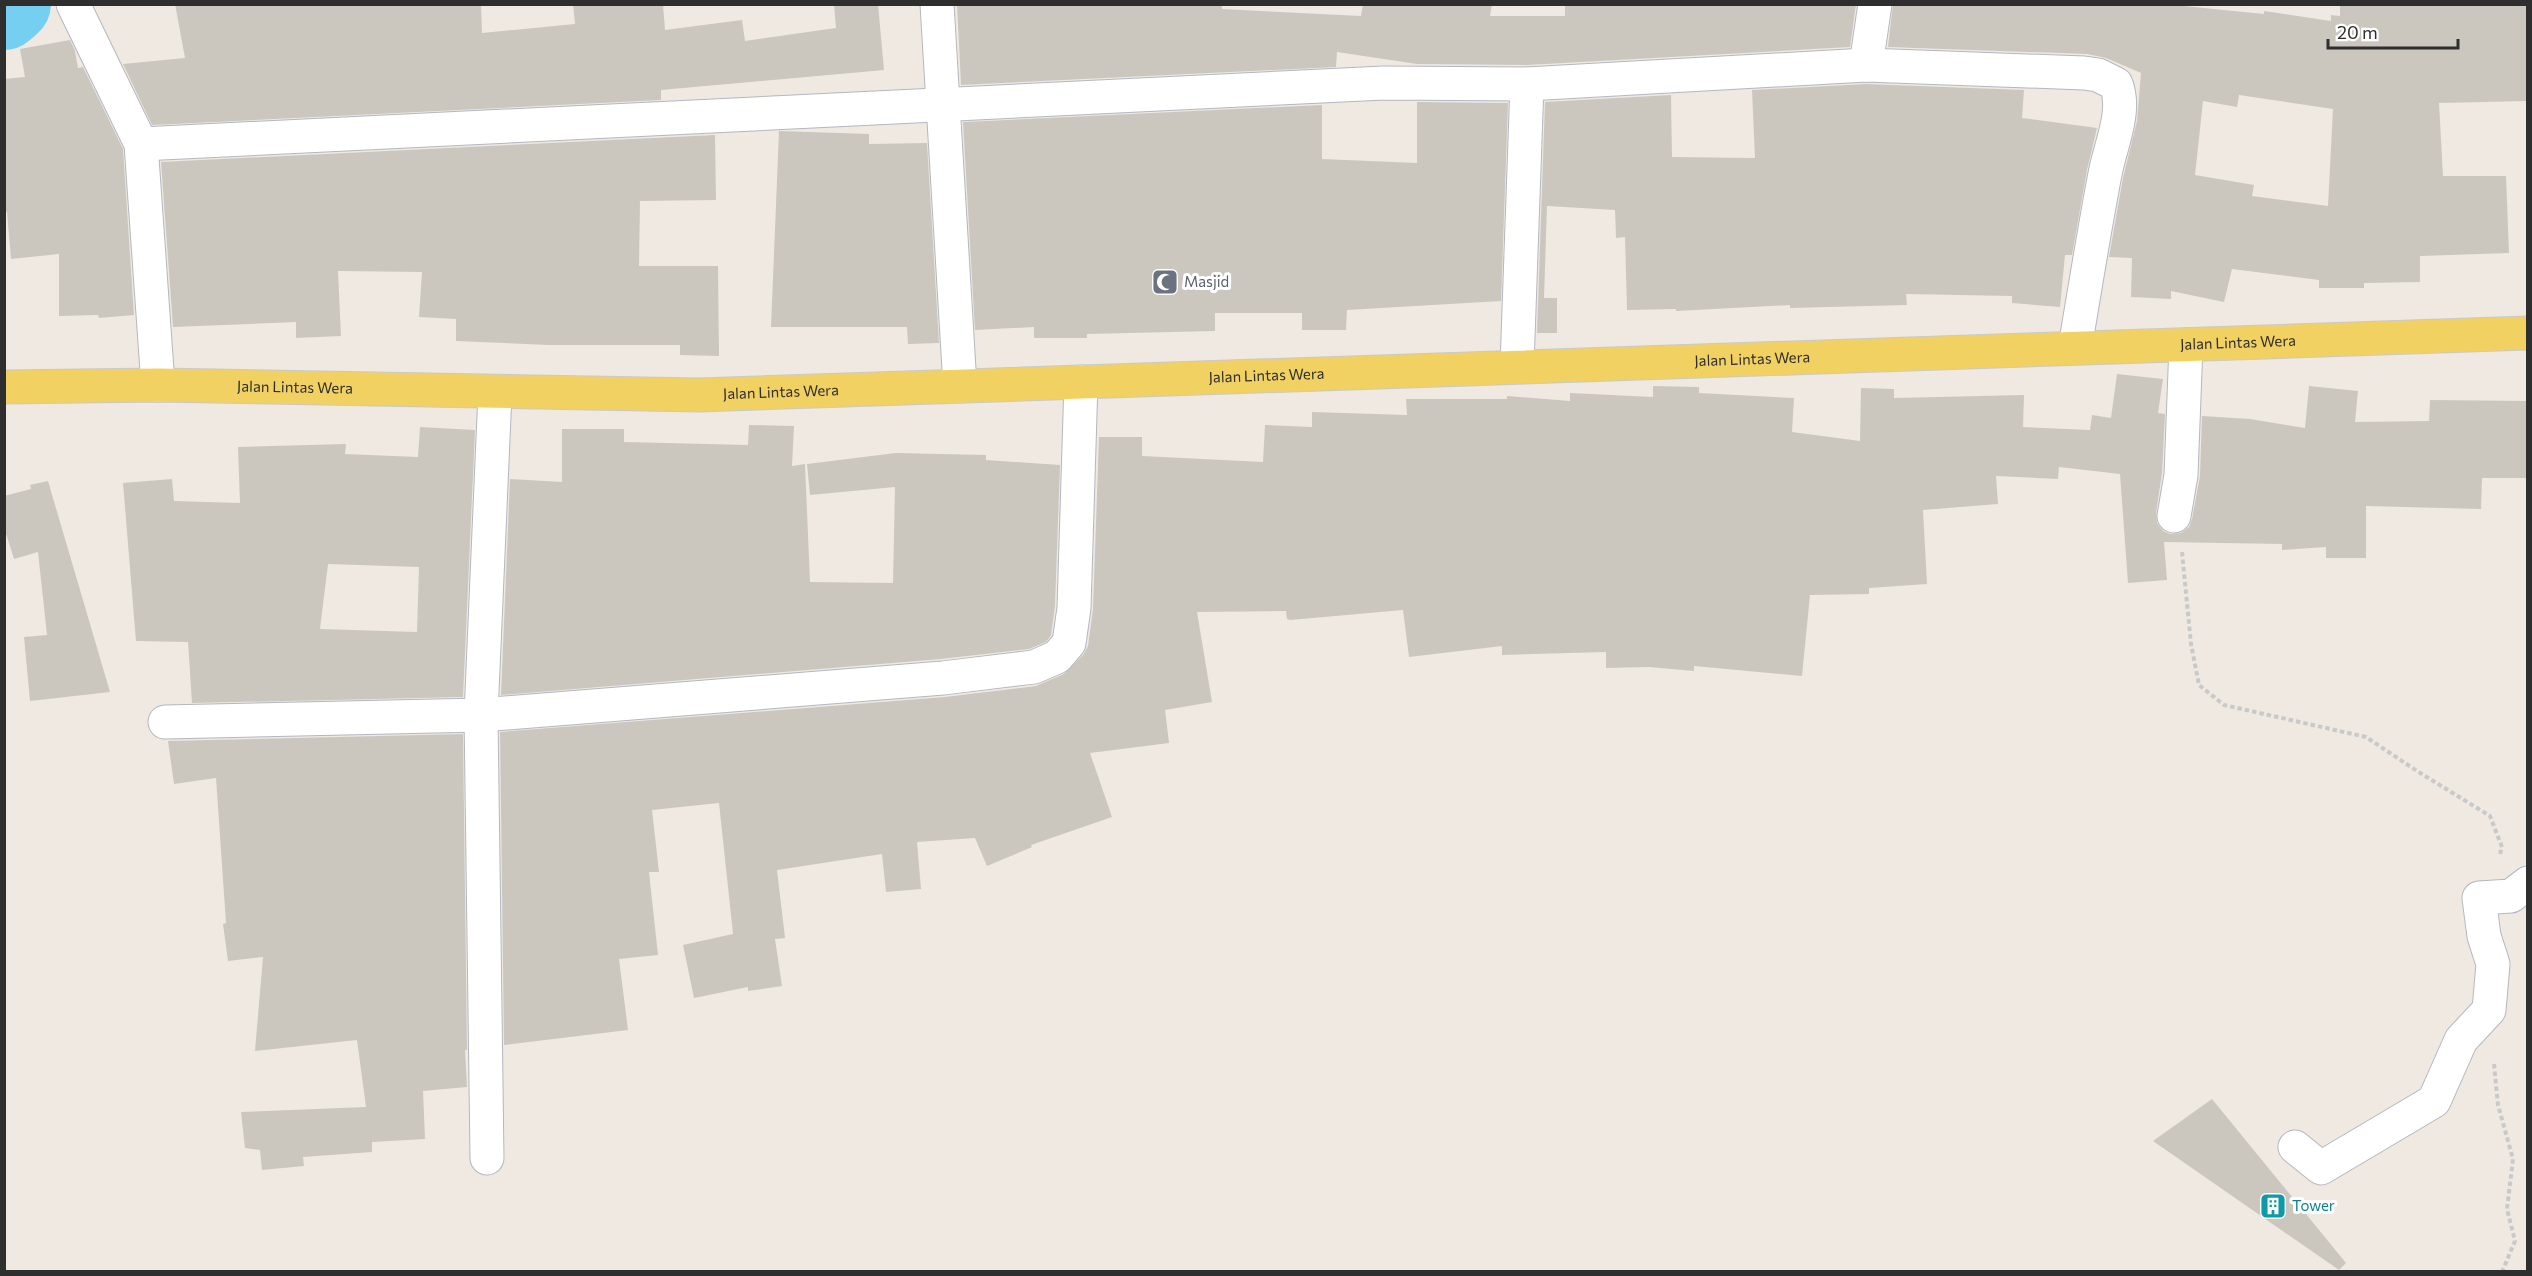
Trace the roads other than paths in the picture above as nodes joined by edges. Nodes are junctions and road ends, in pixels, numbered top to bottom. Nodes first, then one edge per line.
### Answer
1 (73, 4) edge
2 (937, 4) edge
3 (1875, 4) edge
4 (1866, 65) junction
5 (1527, 84) junction
6 (943, 104) junction
7 (141, 144) junction
8 (2528, 333) edge
9 (2186, 345) junction
10 (2075, 347) junction
11 (1517, 366) junction
12 (1081, 382) junction
13 (158, 385) junction
14 (960, 386) junction
15 (4, 387) edge
16 (495, 393) junction
17 (2174, 516) road end
18 (481, 715) junction
19 (165, 722) dead end
20 (2528, 883) edge
21 (2295, 1147) dead end
22 (487, 1158) dead end

1 - 7 street
2 - 6 street
3 - 4 street
4 - 5 street
4 - 10 street
5 - 6 street
5 - 11 street
6 - 7 street
6 - 14 street
7 - 13 street
8 - 9 main road, Jalan Lintas Wera
9 - 10 main road, Jalan Lintas Wera
9 - 17 street
10 - 11 main road, Jalan Lintas Wera
11 - 12 main road, Jalan Lintas Wera
12 - 14 main road, Jalan Lintas Wera
12 - 18 street
13 - 15 main road, Jalan Lintas Wera
13 - 16 main road, Jalan Lintas Wera
14 - 16 main road, Jalan Lintas Wera
16 - 18 street
18 - 19 street
18 - 22 street
20 - 21 street

